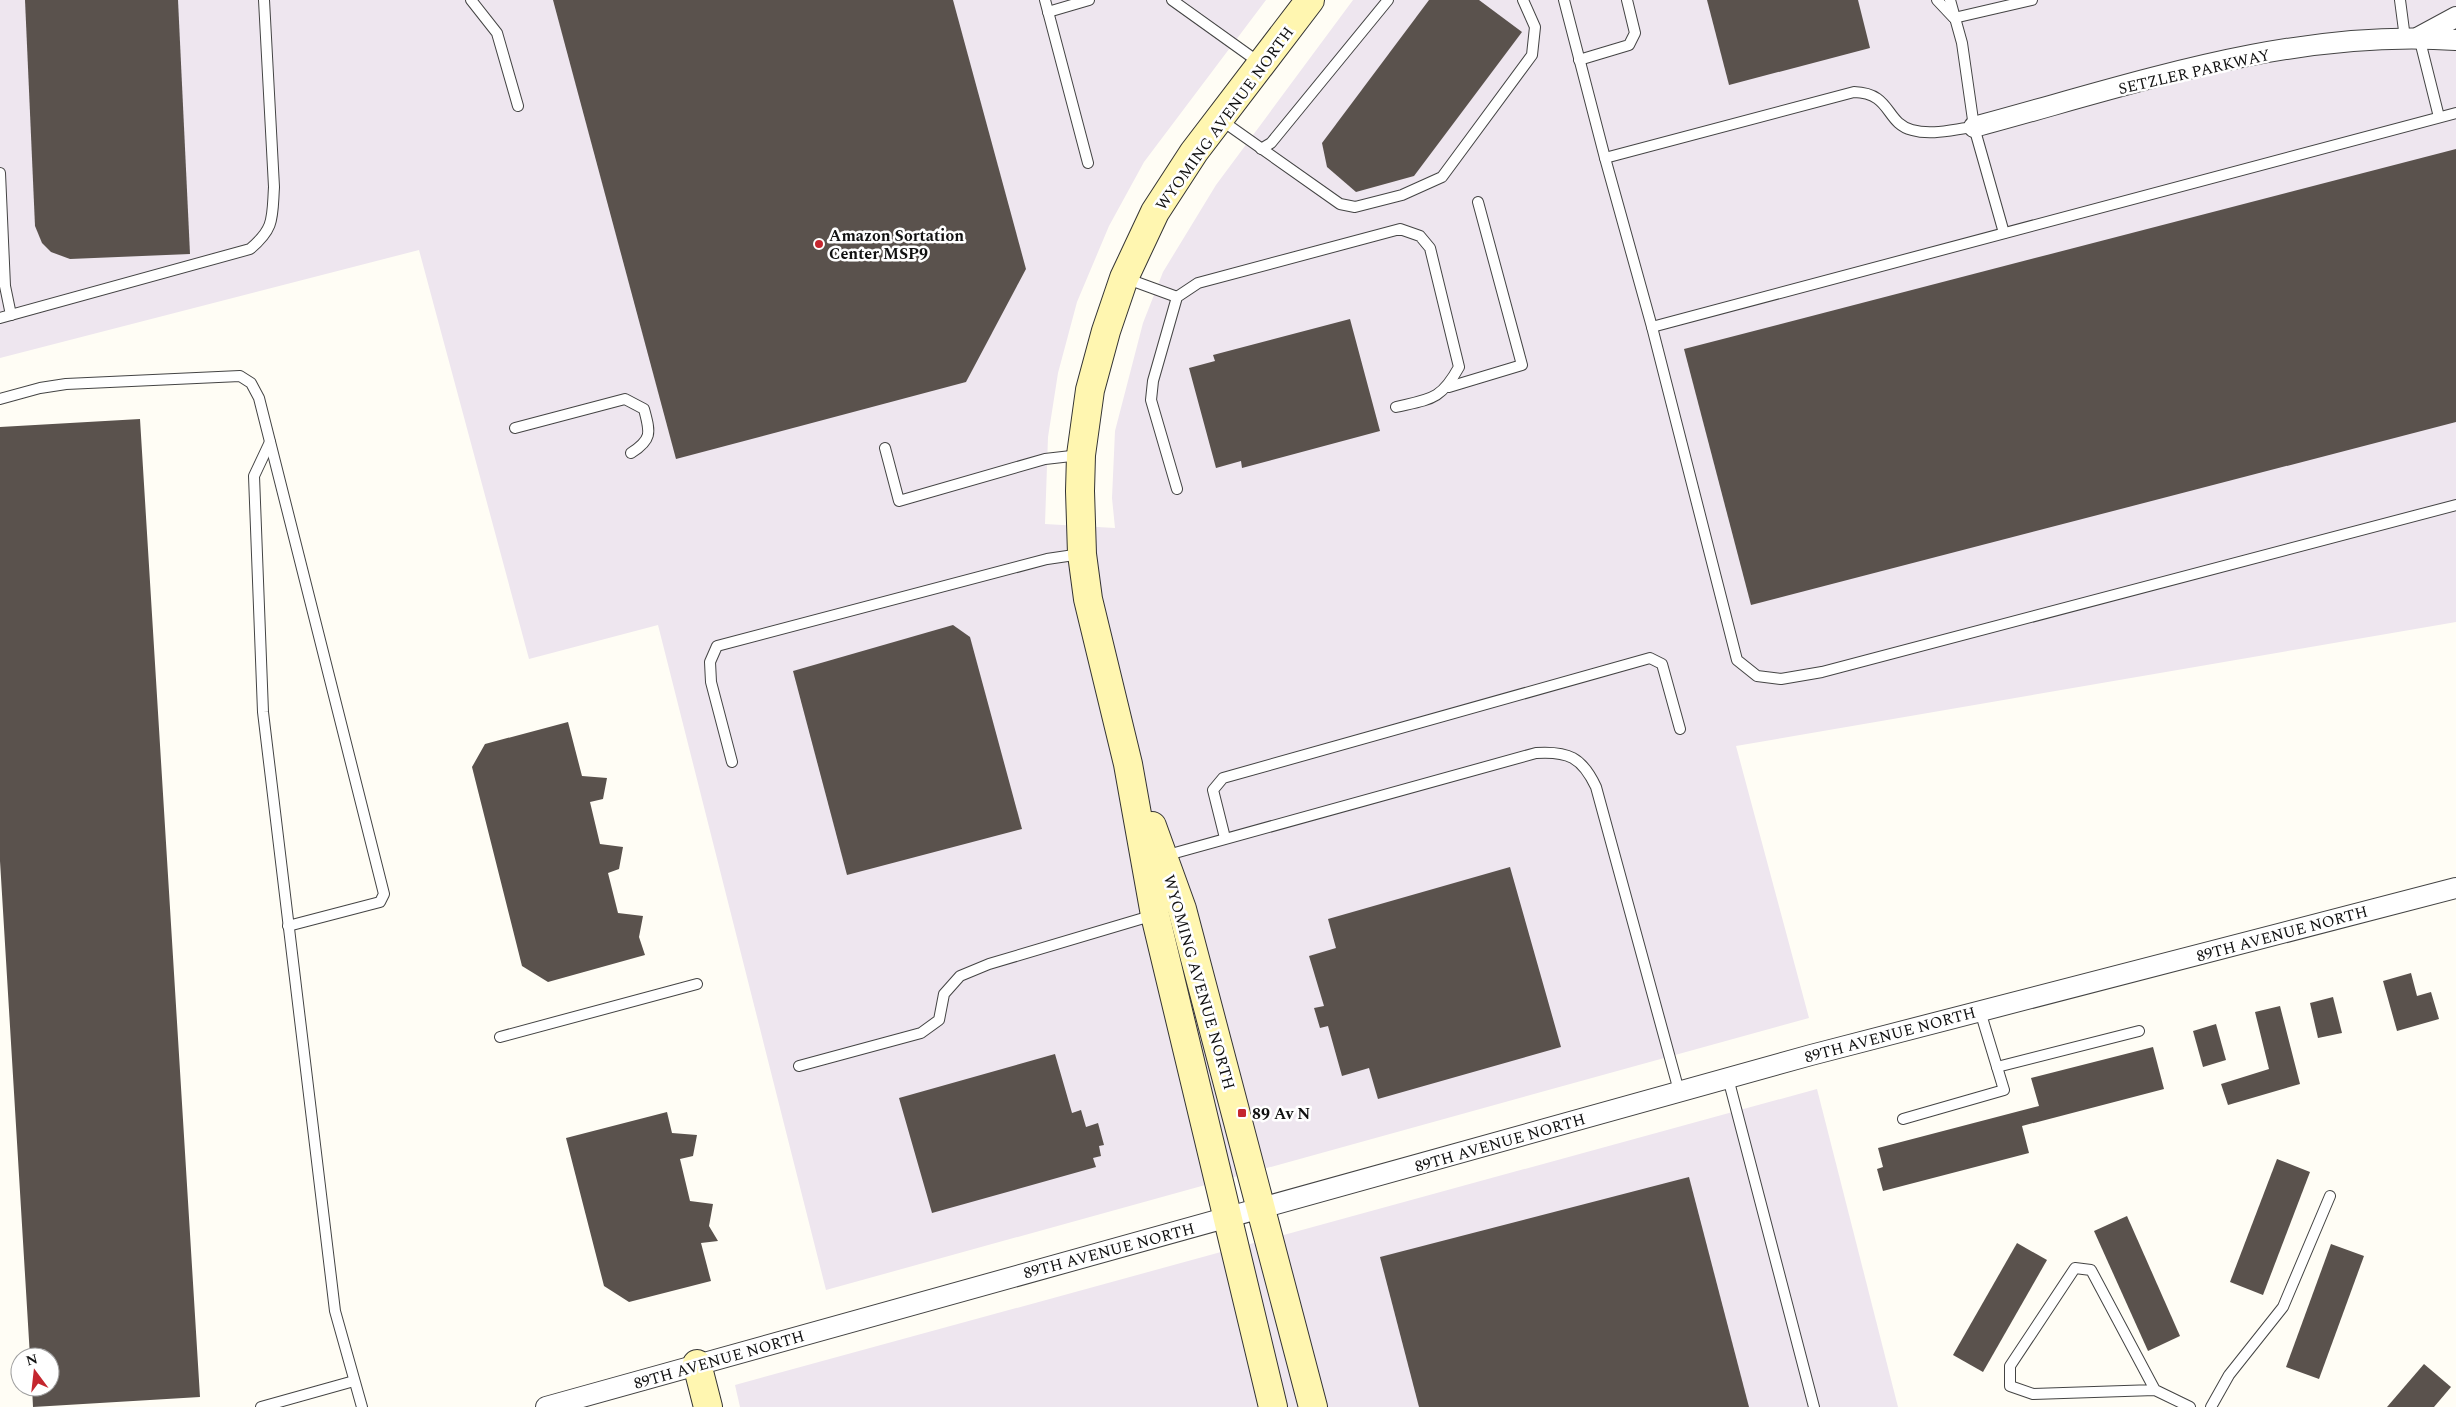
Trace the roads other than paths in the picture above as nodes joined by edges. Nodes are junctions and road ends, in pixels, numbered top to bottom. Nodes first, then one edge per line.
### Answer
1 (264, 0) edge
2 (471, 0) edge
3 (1045, 0) edge
4 (1089, 0) edge
5 (1172, 0) edge
6 (1310, 0) edge
7 (1388, 0) edge
8 (1523, 0) edge
9 (1564, 0) edge
10 (1627, 0) edge
11 (1937, 0) edge
12 (1950, 0) edge
13 (2032, 0) edge
14 (2400, 0) edge
15 (1048, 12) junction
16 (2456, 16) edge
17 (1954, 18) junction
18 (2412, 38) junction
19 (2456, 40) edge
20 (1579, 60) junction
21 (1261, 64) junction
22 (518, 106) dead end
23 (2456, 113) edge
24 (2439, 118) junction
25 (1220, 120) junction
26 (1974, 127) junction
27 (1261, 149) junction
28 (1605, 158) junction
29 (1088, 163) dead end
30 (0, 173) edge
31 (1478, 202) dead end
32 (2004, 233) junction
33 (1124, 278) junction
34 (1177, 297) junction
35 (11, 315) junction
36 (0, 318) edge
37 (1652, 326) junction
38 (1449, 387) junction
39 (0, 399) edge
40 (1396, 407) dead end
41 (514, 428) dead end
42 (270, 442) junction
43 (885, 448) dead end
44 (631, 453) dead end
45 (1082, 455) junction
46 (1177, 489) dead end
47 (2456, 505) edge
48 (1082, 554) junction
49 (1680, 729) dead end
50 (732, 762) dead end
51 (1128, 764) junction
52 (1225, 838) junction
53 (1163, 856) junction
54 (2456, 888) edge
55 (1154, 915) junction
56 (288, 926) junction
57 (697, 984) dead end
58 (1980, 1011) junction
59 (2139, 1030) dead end
60 (500, 1037) dead end
61 (799, 1066) dead end
62 (1997, 1067) junction
63 (1728, 1078) junction
64 (1679, 1091) junction
65 (1903, 1119) dead end
66 (2330, 1196) dead end
67 (1260, 1208) junction
68 (1226, 1218) junction
69 (697, 1364) junction
70 (354, 1381) junction
71 (2155, 1390) junction
72 (261, 1407) edge
73 (362, 1407) edge
74 (546, 1407) edge
75 (708, 1407) edge
76 (1273, 1407) edge
77 (1313, 1407) edge
78 (1814, 1407) edge
79 (2190, 1407) edge
80 (2211, 1407) edge

1 - 35 lane
2 - 22 lane
3 - 15 lane
4 - 15 lane
5 - 21 lane
6 - 21 street, WYOMING AVENUE NORTH
7 - 27 lane
8 - 27 lane
9 - 20 lane
10 - 20 lane
11 - 17 lane
12 - 17 lane
13 - 17 lane
14 - 18 lane
15 - 29 lane
16 - 18 street, SETZLER PARKWAY
17 - 26 lane
18 - 19 street, SETZLER PARKWAY
18 - 24 lane
18 - 26 street, SETZLER PARKWAY
20 - 28 lane
21 - 25 street, WYOMING AVENUE NORTH
23 - 24 lane
24 - 32 lane
25 - 27 lane
25 - 33 street, WYOMING AVENUE NORTH
26 - 28 lane
26 - 32 lane
28 - 37 lane
30 - 35 lane
31 - 38 lane
32 - 37 lane
33 - 34 lane
33 - 45 street, WYOMING AVENUE NORTH
34 - 38 lane
34 - 46 lane
35 - 36 lane
37 - 47 lane
38 - 40 lane
39 - 42 lane
41 - 44 lane
42 - 56 lane
42 - 56 lane
43 - 45 lane
45 - 48 street, WYOMING AVENUE NORTH
48 - 50 lane
48 - 51 street, WYOMING AVENUE NORTH
49 - 52 lane
51 - 53 street, WYOMING AVENUE NORTH
51 - 55 street, WYOMING AVENUE NORTH
52 - 53 lane
52 - 64 lane
53 - 67 street, WYOMING AVENUE NORTH
54 - 58 street, 89TH AVENUE NORTH
55 - 61 lane
55 - 68 street, WYOMING AVENUE NORTH
56 - 70 lane
57 - 60 lane
58 - 62 lane
58 - 63 street, 89TH AVENUE NORTH
59 - 62 lane
62 - 65 lane
63 - 64 street, 89TH AVENUE NORTH
63 - 78 lane
64 - 67 street, 89TH AVENUE NORTH
66 - 80 lane
67 - 68 street, 89TH AVENUE NORTH
67 - 77 street, WYOMING AVENUE NORTH
68 - 69 street, 89TH AVENUE NORTH
68 - 76 street, WYOMING AVENUE NORTH
69 - 74 street, 89TH AVENUE NORTH
69 - 75 street
70 - 72 lane
70 - 73 lane
71 - 71 lane
71 - 79 lane

